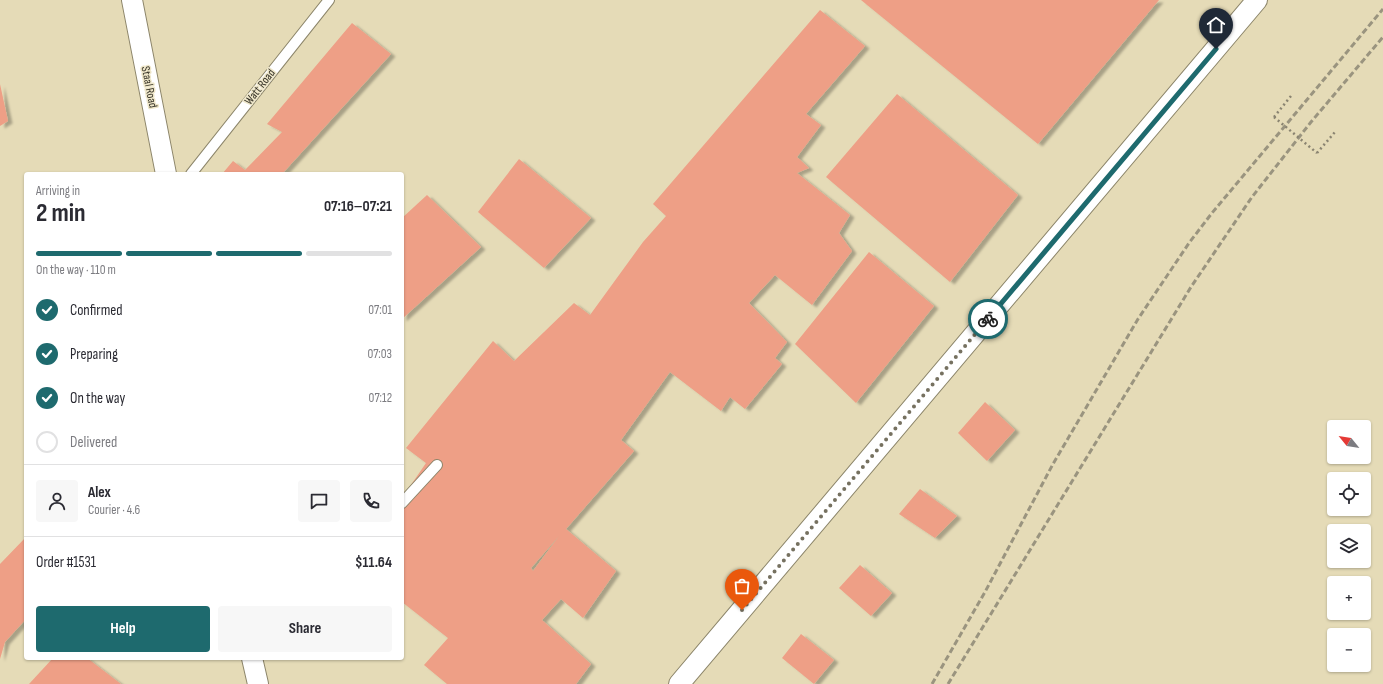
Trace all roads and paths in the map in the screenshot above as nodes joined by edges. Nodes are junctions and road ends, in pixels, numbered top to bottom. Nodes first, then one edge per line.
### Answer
1 (132, 0) edge
2 (329, 0) edge
3 (1257, 0) edge
4 (1291, 96) dead end
5 (1335, 132) dead end
6 (166, 172) edge
7 (193, 172) edge
8 (437, 465) dead end
9 (404, 501) edge
10 (252, 660) edge
11 (258, 684) edge
12 (678, 684) edge

1 - 6 street, Staal Road
2 - 7 lane, Watt Road
3 - 12 street
4 - 5 path, bridge
8 - 9 lane
10 - 11 street

